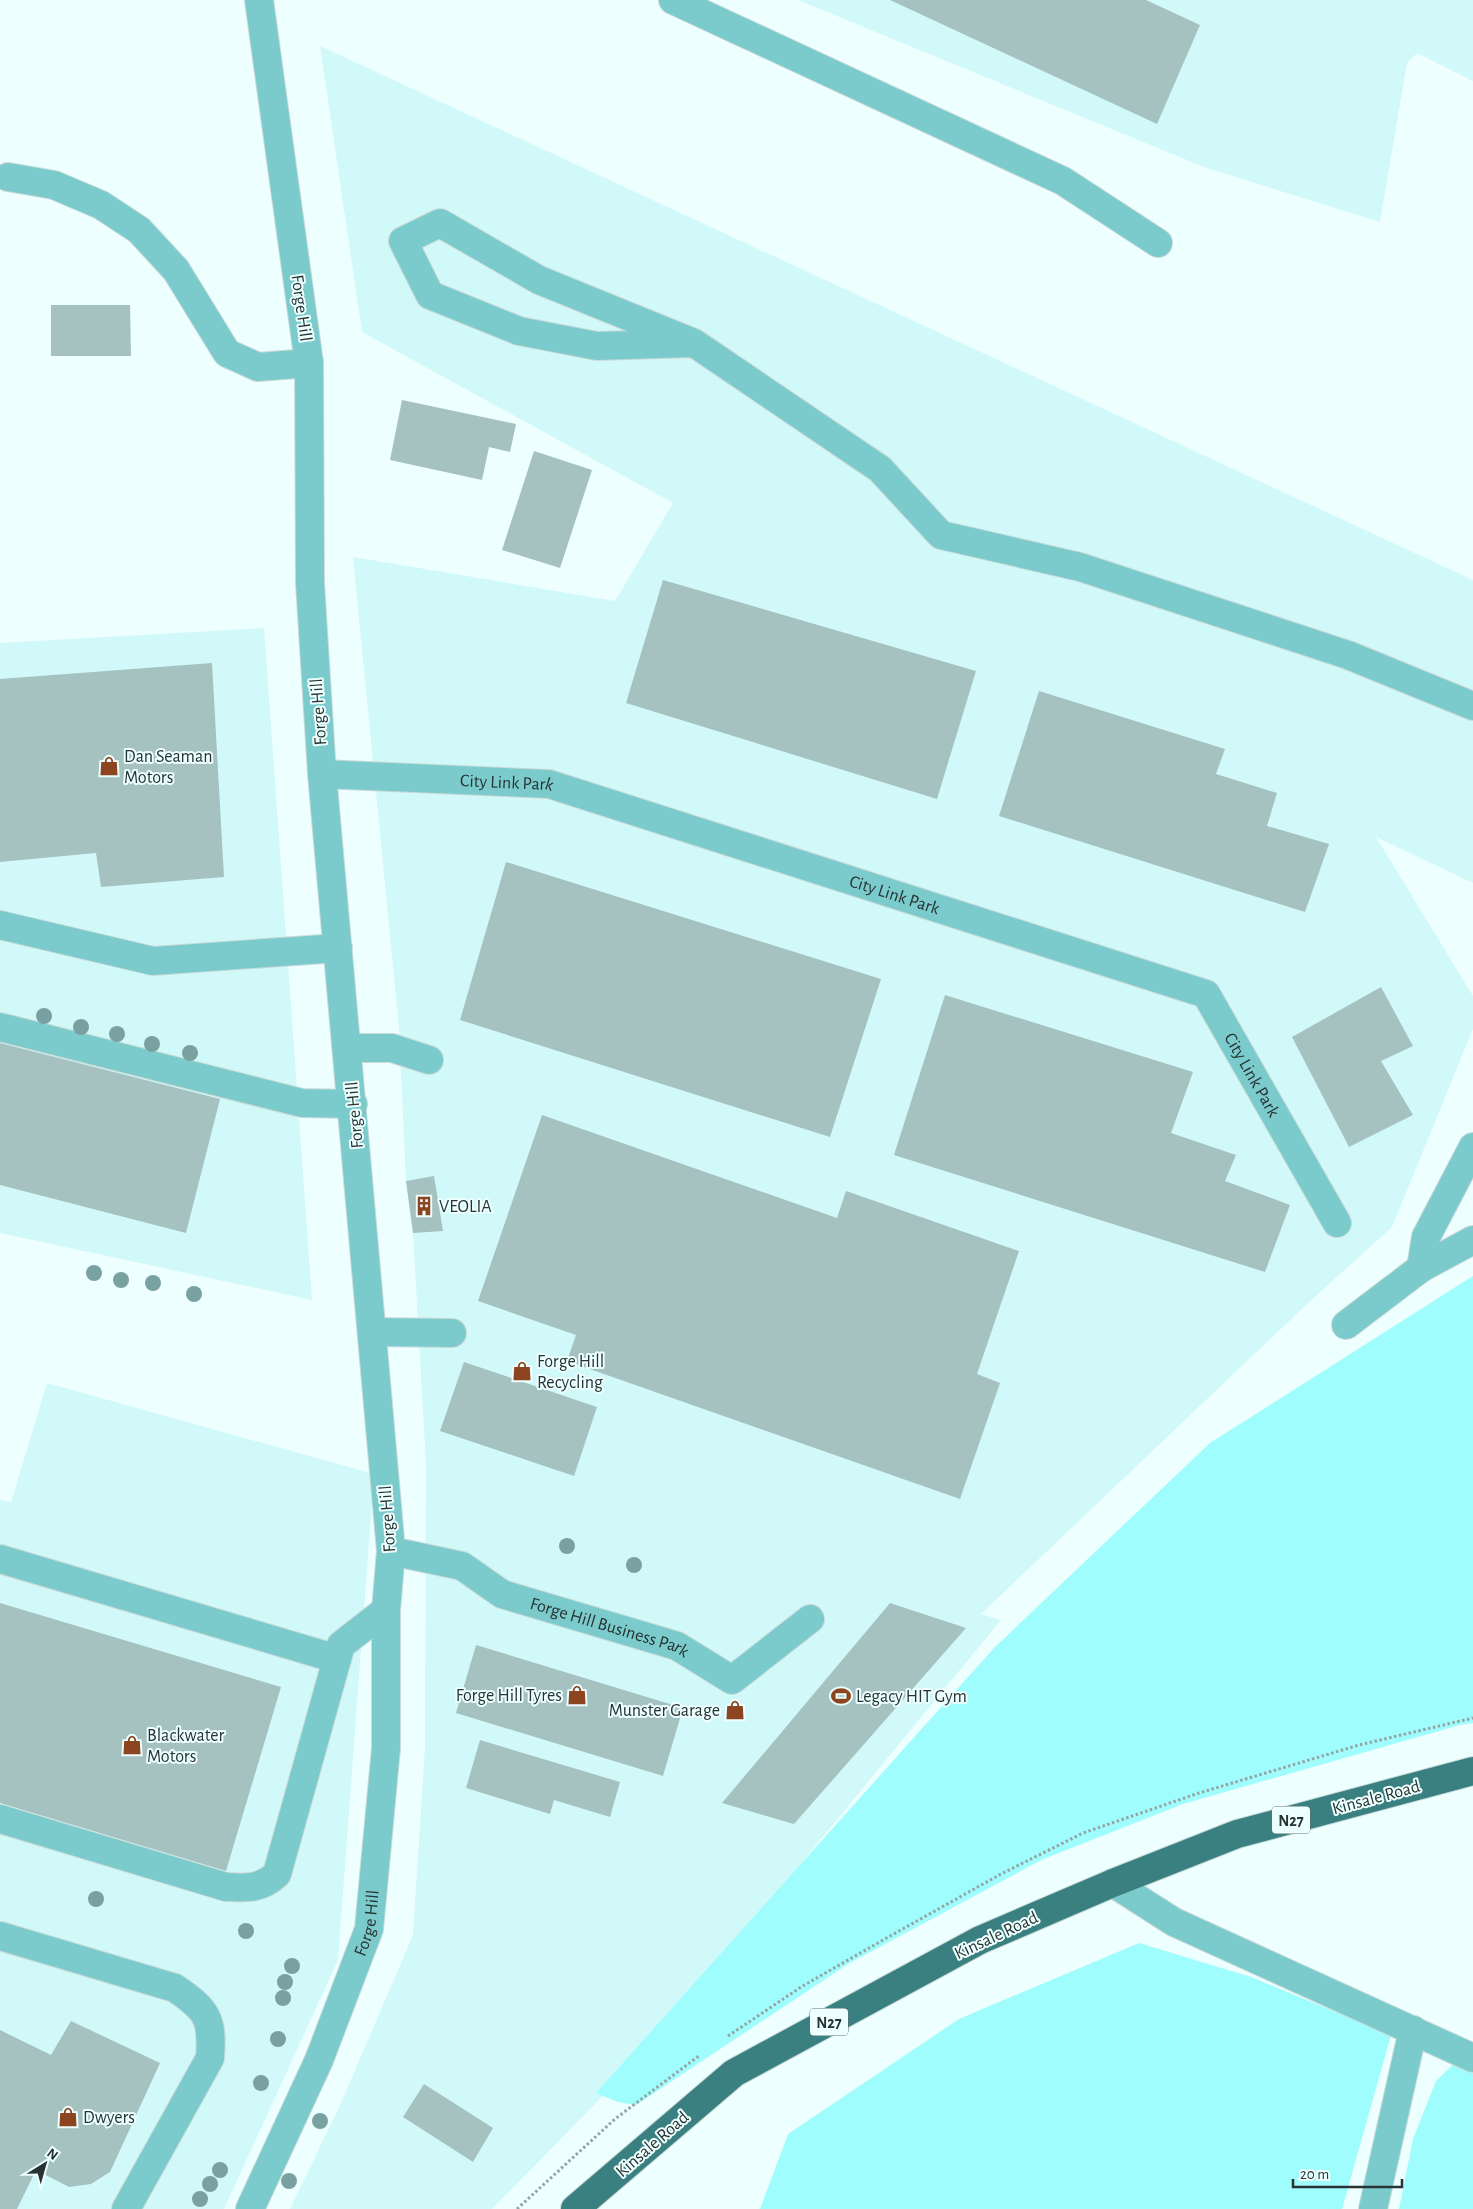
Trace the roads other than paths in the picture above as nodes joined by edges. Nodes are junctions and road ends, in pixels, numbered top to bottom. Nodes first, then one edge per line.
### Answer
1 (259, 0) edge
2 (673, 0) edge
3 (8, 177) dead end
4 (1158, 243) dead end
5 (694, 343) junction
6 (309, 363) junction
7 (1473, 706) edge
8 (322, 774) junction
9 (0, 925) edge
10 (338, 948) junction
11 (0, 1027) edge
12 (348, 1048) junction
13 (428, 1060) dead end
14 (353, 1104) junction
15 (1473, 1146) edge
16 (1337, 1223) dead end
17 (1473, 1240) edge
18 (1421, 1268) junction
19 (1346, 1325) dead end
20 (372, 1332) junction
21 (452, 1333) dead end
22 (391, 1551) junction
23 (0, 1559) edge
24 (386, 1610) junction
25 (810, 1619) dead end
26 (337, 1660) junction
27 (1473, 1771) edge
28 (0, 1819) edge
29 (1113, 1883) junction
30 (0, 1936) edge
31 (1413, 2030) junction
32 (1473, 2058) edge
33 (126, 2209) edge
34 (250, 2209) edge
35 (575, 2209) edge
36 (1373, 2209) edge

1 - 6 street, Forge Hill
2 - 4 street
3 - 6 street
5 - 5 street
5 - 7 street
6 - 8 street, Forge Hill
8 - 10 street, Forge Hill
8 - 16 street, City Link Park
9 - 10 street
10 - 12 street, Forge Hill
11 - 14 street
12 - 13 street
12 - 14 street, Forge Hill
14 - 20 street, Forge Hill
15 - 18 street
17 - 18 street
18 - 19 street
20 - 21 street
20 - 22 street, Forge Hill
22 - 24 street, Forge Hill
22 - 25 street, Forge Hill Business Park
23 - 26 street
24 - 26 street
24 - 34 street, Forge Hill
26 - 28 street
27 - 29 highway, Kinsale Road / N27
29 - 31 street
29 - 35 highway, Kinsale Road / N27
30 - 33 street
31 - 32 street
31 - 36 street

